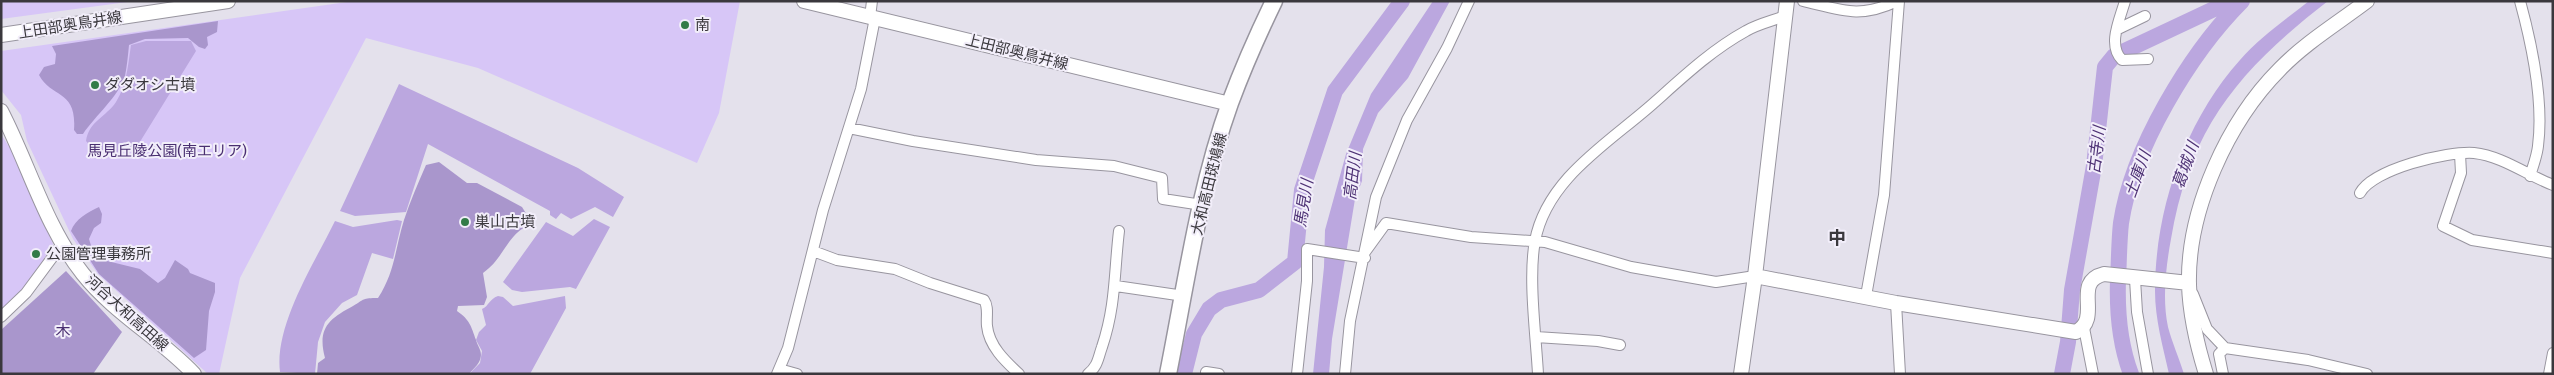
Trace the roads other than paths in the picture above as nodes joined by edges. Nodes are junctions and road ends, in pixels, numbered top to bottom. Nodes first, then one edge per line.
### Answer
1 (228, 1) edge
2 (804, 1) edge
3 (872, 1) edge
4 (1274, 1) edge
5 (1469, 1) edge
6 (1787, 1) edge
7 (1803, 1) edge
8 (1898, 1) edge
9 (2125, 1) edge
10 (2367, 1) edge
11 (2520, 1) edge
12 (1785, 16) junction
13 (2145, 16) dead end
14 (872, 18) junction
15 (2118, 29) junction
16 (1, 35) edge
17 (2148, 59) dead end
18 (1230, 104) junction
19 (1, 111) edge
20 (849, 128) junction
21 (2460, 154) junction
22 (2530, 176) junction
23 (2553, 185) edge
24 (2360, 193) dead end
25 (1202, 205) junction
26 (1119, 231) dead end
27 (1535, 241) junction
28 (63, 243) junction
29 (812, 251) junction
30 (2553, 254) edge
31 (1363, 256) junction
32 (1755, 276) junction
33 (2135, 278) junction
34 (2189, 283) junction
35 (1116, 286) junction
36 (1184, 296) junction
37 (1866, 296) junction
38 (1896, 304) junction
39 (1, 317) edge
40 (2084, 328) junction
41 (1536, 337) junction
42 (1620, 345) dead end
43 (2225, 348) junction
44 (2553, 353) edge
45 (778, 372) edge
46 (1206, 372) dead end
47 (194, 374) edge
48 (797, 374) edge
49 (1019, 374) edge
50 (1088, 374) edge
51 (1168, 374) edge
52 (1219, 374) edge
53 (1297, 374) edge
54 (1345, 374) edge
55 (1538, 374) edge
56 (1741, 374) edge
57 (1900, 374) edge
58 (2093, 374) edge
59 (2148, 374) edge
60 (2206, 374) edge
61 (2224, 374) edge
62 (2366, 374) edge
63 (2549, 374) edge

1 - 16 street, 上田部奥鳥井線
2 - 14 street, 上田部奥鳥井線
3 - 14 street
4 - 18 main road, 大和高田斑鳩線
5 - 31 street
6 - 12 street
7 - 8 street
8 - 37 street
9 - 15 street
10 - 34 street
11 - 22 street
12 - 27 street
12 - 32 street
13 - 15 street
14 - 18 street, 上田部奥鳥井線
14 - 20 street
15 - 17 street
18 - 25 main road, 大和高田斑鳩線
19 - 28 street, 河合大和高田線
20 - 25 street
20 - 29 street
21 - 22 street
21 - 24 street
21 - 30 street
22 - 23 street
25 - 36 main road, 大和高田斑鳩線
26 - 35 street
27 - 31 street
27 - 32 street
27 - 41 street
28 - 39 street
28 - 47 street, 河合大和高田線
29 - 45 street
29 - 49 street
31 - 53 street
31 - 54 street
32 - 37 street
32 - 56 street
33 - 34 street
33 - 40 street
33 - 59 street
34 - 43 street
34 - 60 street
35 - 36 street
35 - 50 street
36 - 51 main road, 大和高田斑鳩線
37 - 38 street
38 - 40 street
38 - 57 street
40 - 58 street
41 - 42 street
41 - 55 street
43 - 61 street
43 - 62 street
44 - 63 street
45 - 48 street
46 - 52 street

